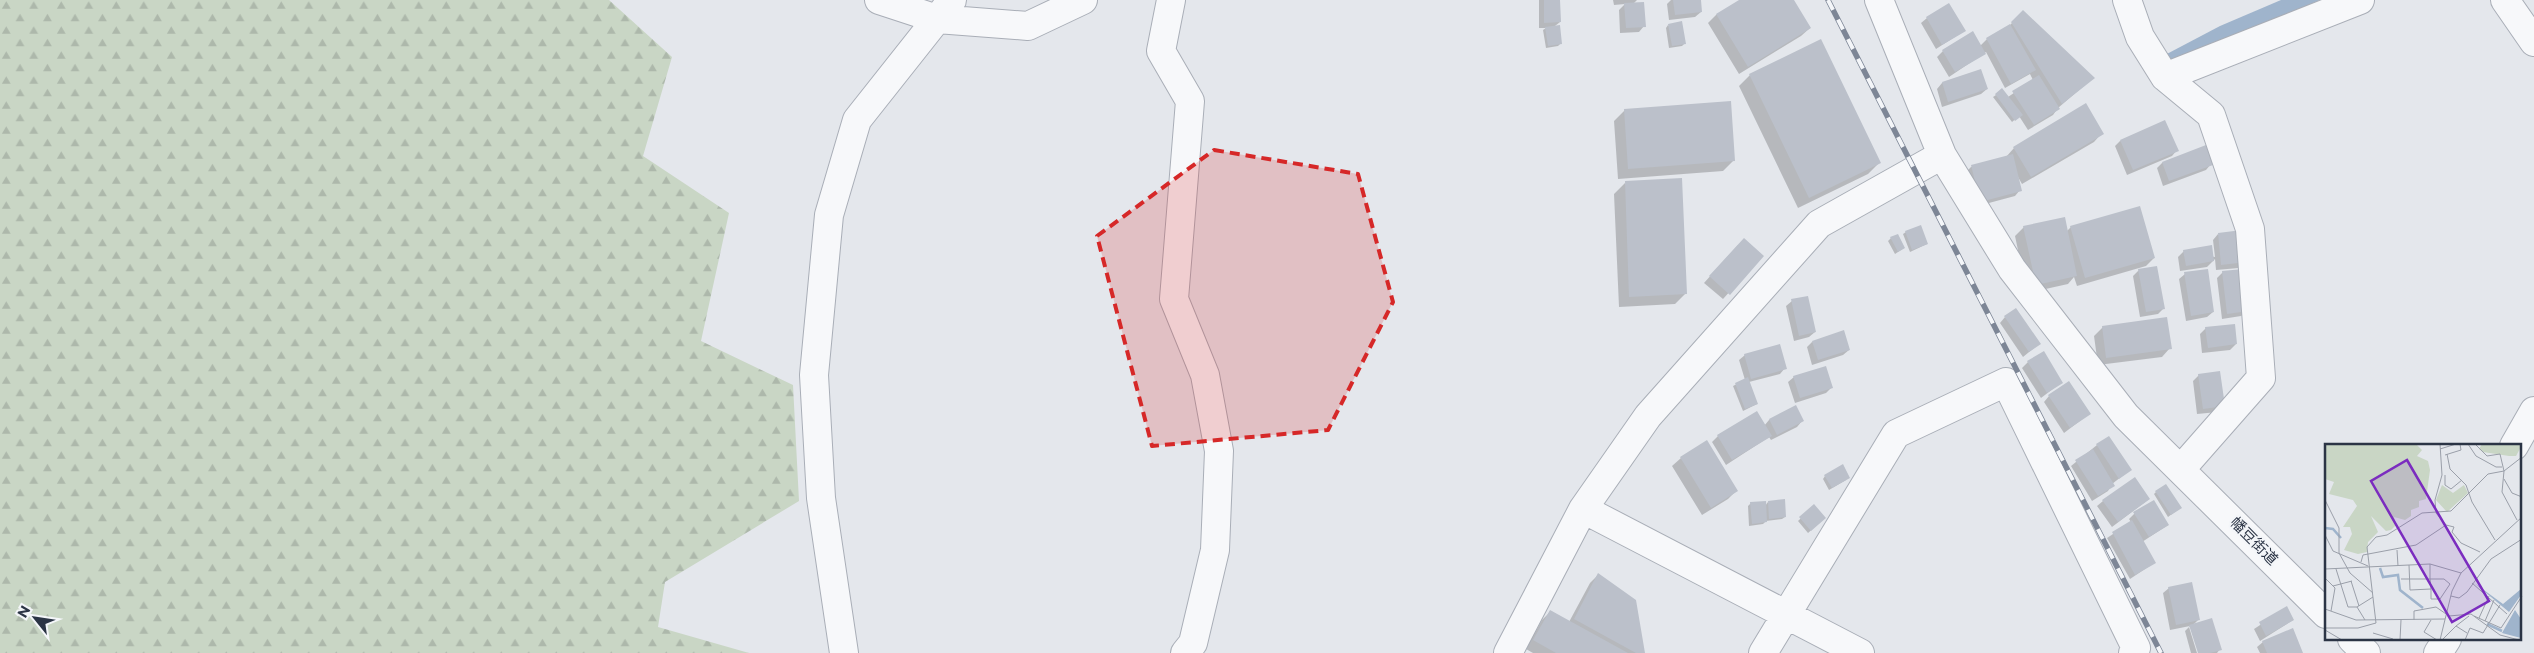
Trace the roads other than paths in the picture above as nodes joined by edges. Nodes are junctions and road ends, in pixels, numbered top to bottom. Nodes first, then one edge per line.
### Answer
1 (879, 0) edge
2 (1083, 0) edge
3 (1172, 0) edge
4 (1879, 0) edge
5 (2127, 0) edge
6 (2360, 0) edge
7 (2504, 0) edge
8 (944, 9) edge
9 (2534, 42) edge
10 (2165, 76) junction
11 (1942, 155) junction
12 (2534, 411) edge
13 (2515, 444) edge
14 (2181, 469) junction
15 (1582, 509) junction
16 (2325, 613) edge
17 (1785, 615) junction
18 (2353, 640) edge
19 (2446, 640) edge
20 (2135, 651) edge
21 (844, 653) edge
22 (1185, 653) edge
23 (1508, 653) edge
24 (1763, 653) edge
25 (1860, 653) edge
26 (2366, 653) edge
27 (2438, 653) edge

1 - 8 street
2 - 8 street
3 - 22 street
4 - 11 street, 幡豆街道
5 - 10 street
6 - 10 street
7 - 9 street
8 - 21 street
10 - 14 street
11 - 14 street, 幡豆街道
11 - 15 street
12 - 13 street
14 - 16 street, 幡豆街道
15 - 17 street
15 - 23 street
17 - 20 street
17 - 24 street
17 - 25 street
18 - 26 street
19 - 27 street

